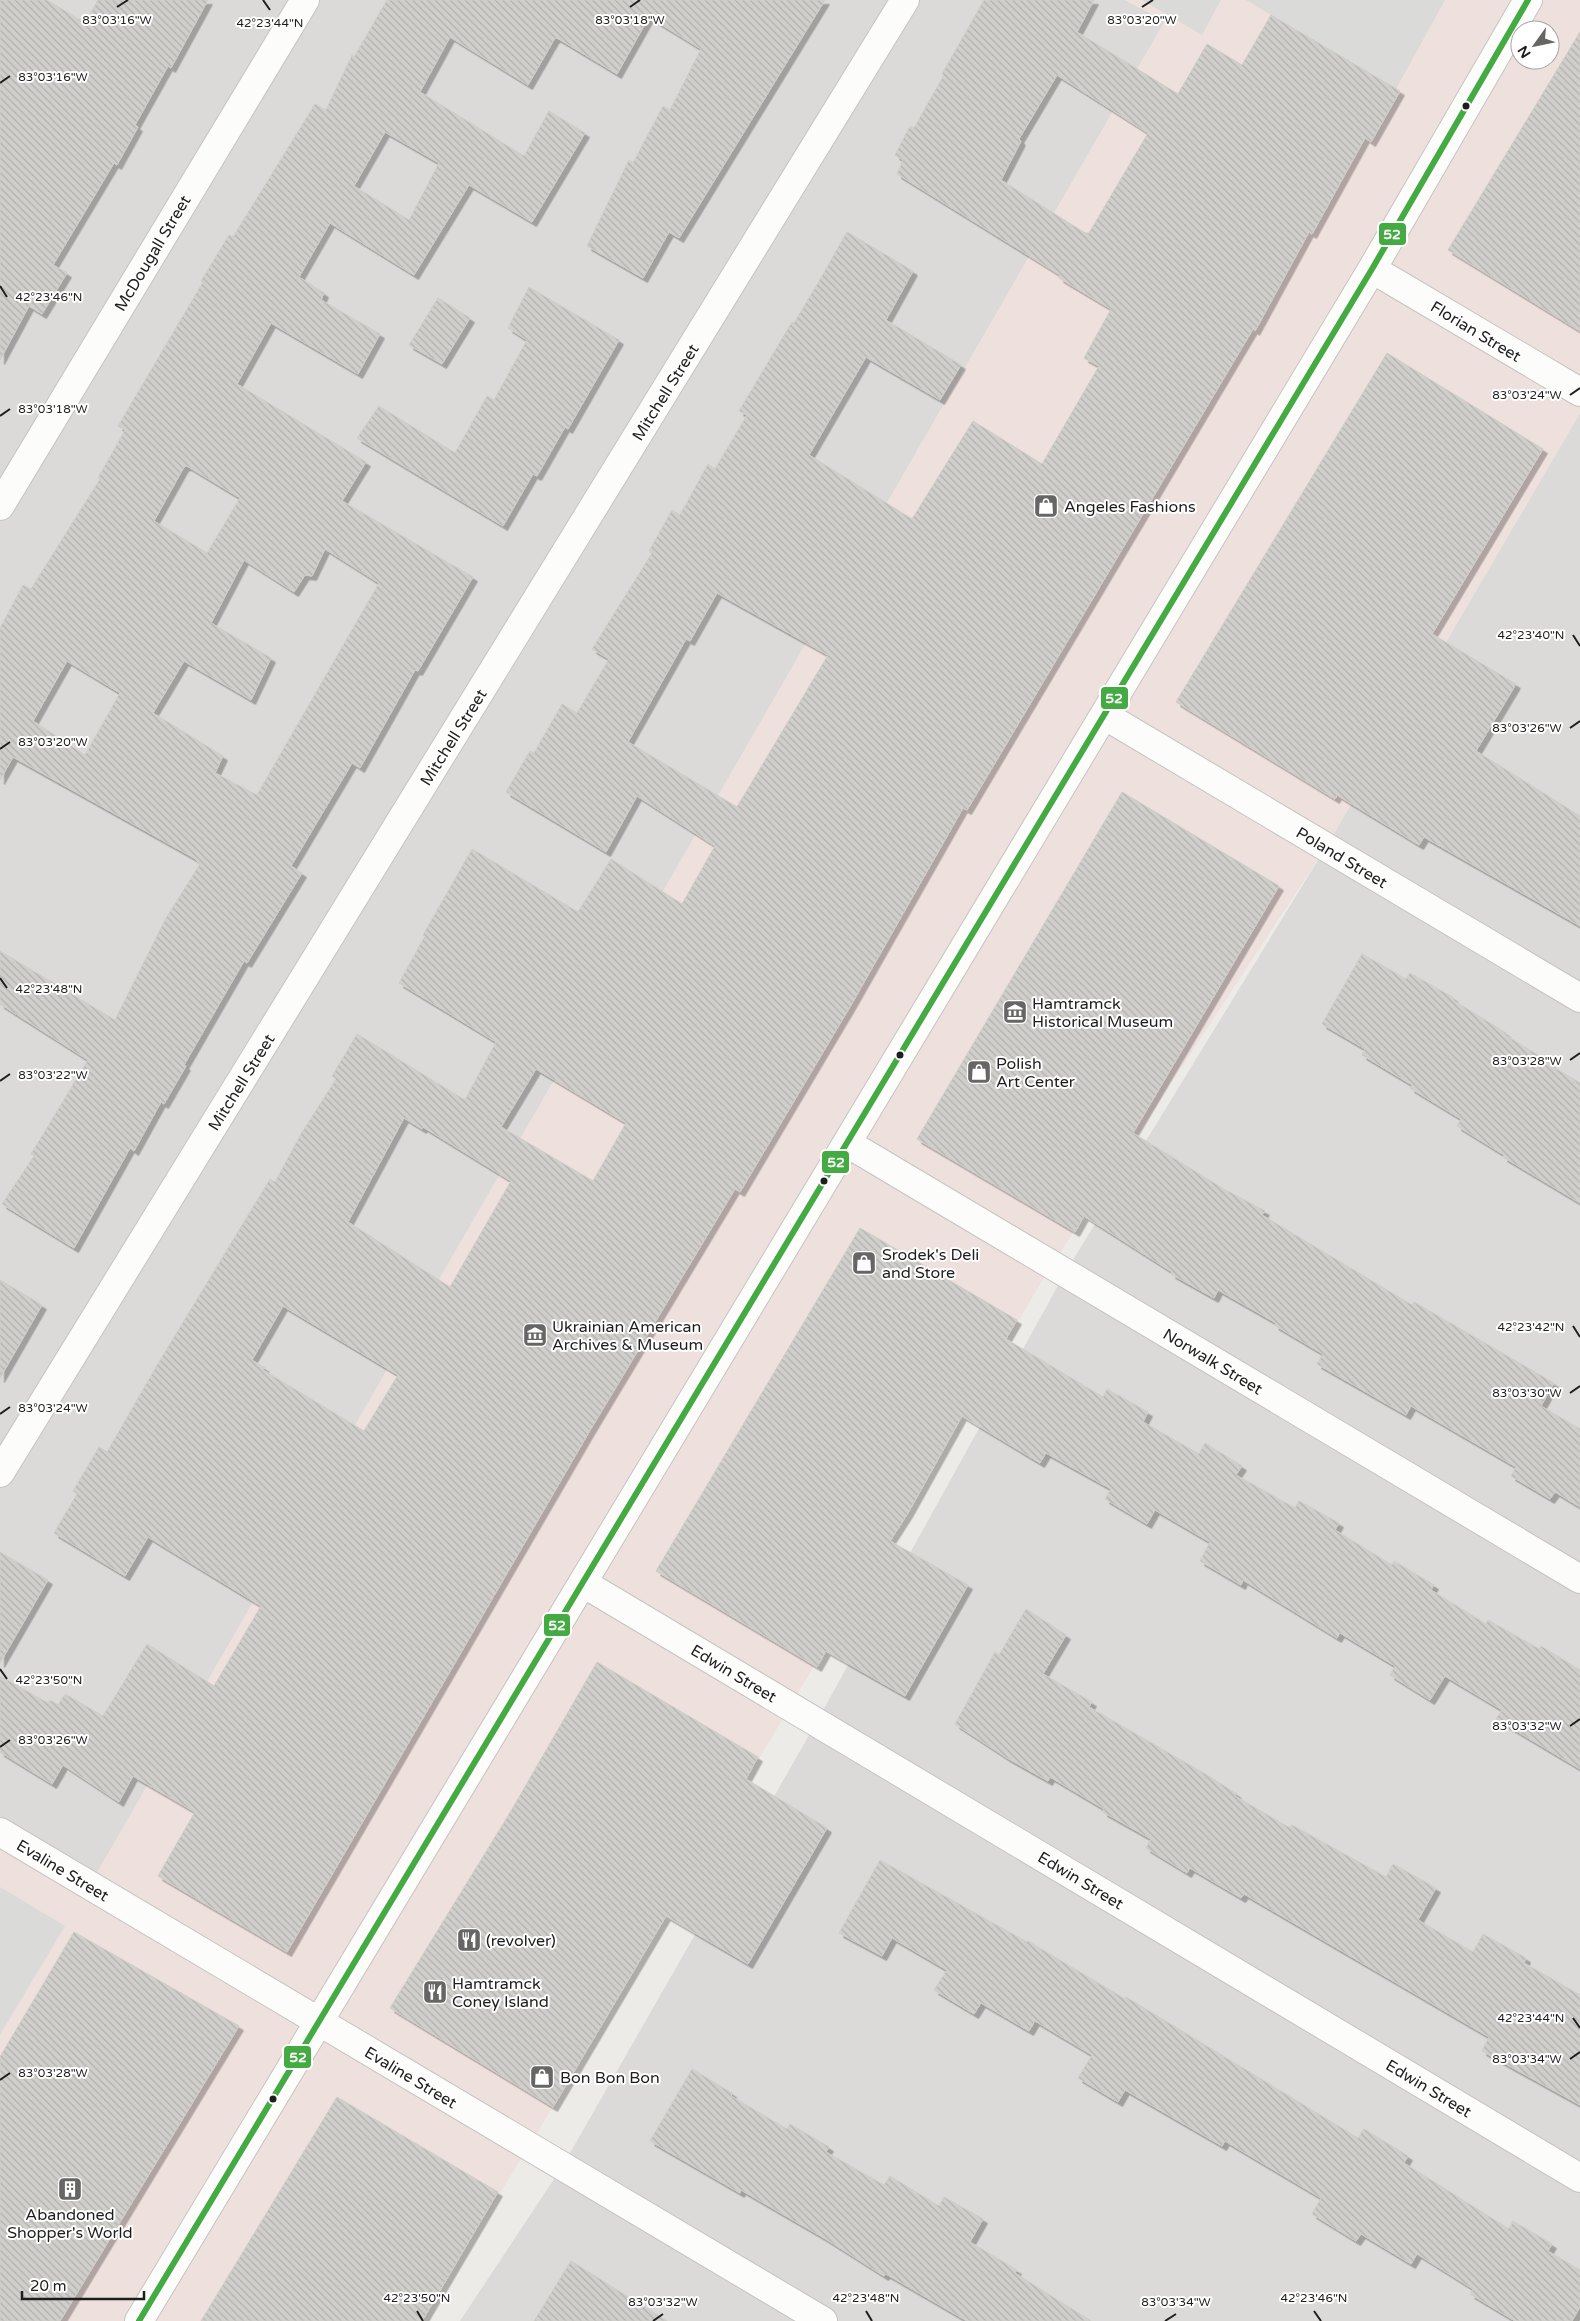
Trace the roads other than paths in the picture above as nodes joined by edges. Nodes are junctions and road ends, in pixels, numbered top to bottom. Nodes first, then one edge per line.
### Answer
1 (304, 0) edge
2 (905, 0) edge
3 (1528, 0) edge
4 (1372, 270) junction
5 (1580, 392) edge
6 (0, 506) edge
7 (1104, 716) junction
8 (1580, 998) edge
9 (847, 1144) junction
10 (0, 1473) edge
11 (1580, 1579) edge
12 (583, 1583) junction
13 (0, 1832) edge
14 (319, 2022) junction
15 (1580, 2178) edge
16 (139, 2321) edge
17 (823, 2321) edge

1 - 6 street, McDougall Street
2 - 10 street, Mitchell Street
3 - 4 street
4 - 5 street, Florian Street
4 - 7 street
7 - 8 street, Poland Street
7 - 9 street
9 - 11 street, Norwalk Street
9 - 12 street
12 - 14 street
12 - 15 street, Edwin Street
13 - 14 street, Evaline Street
14 - 16 street
14 - 17 street, Evaline Street

